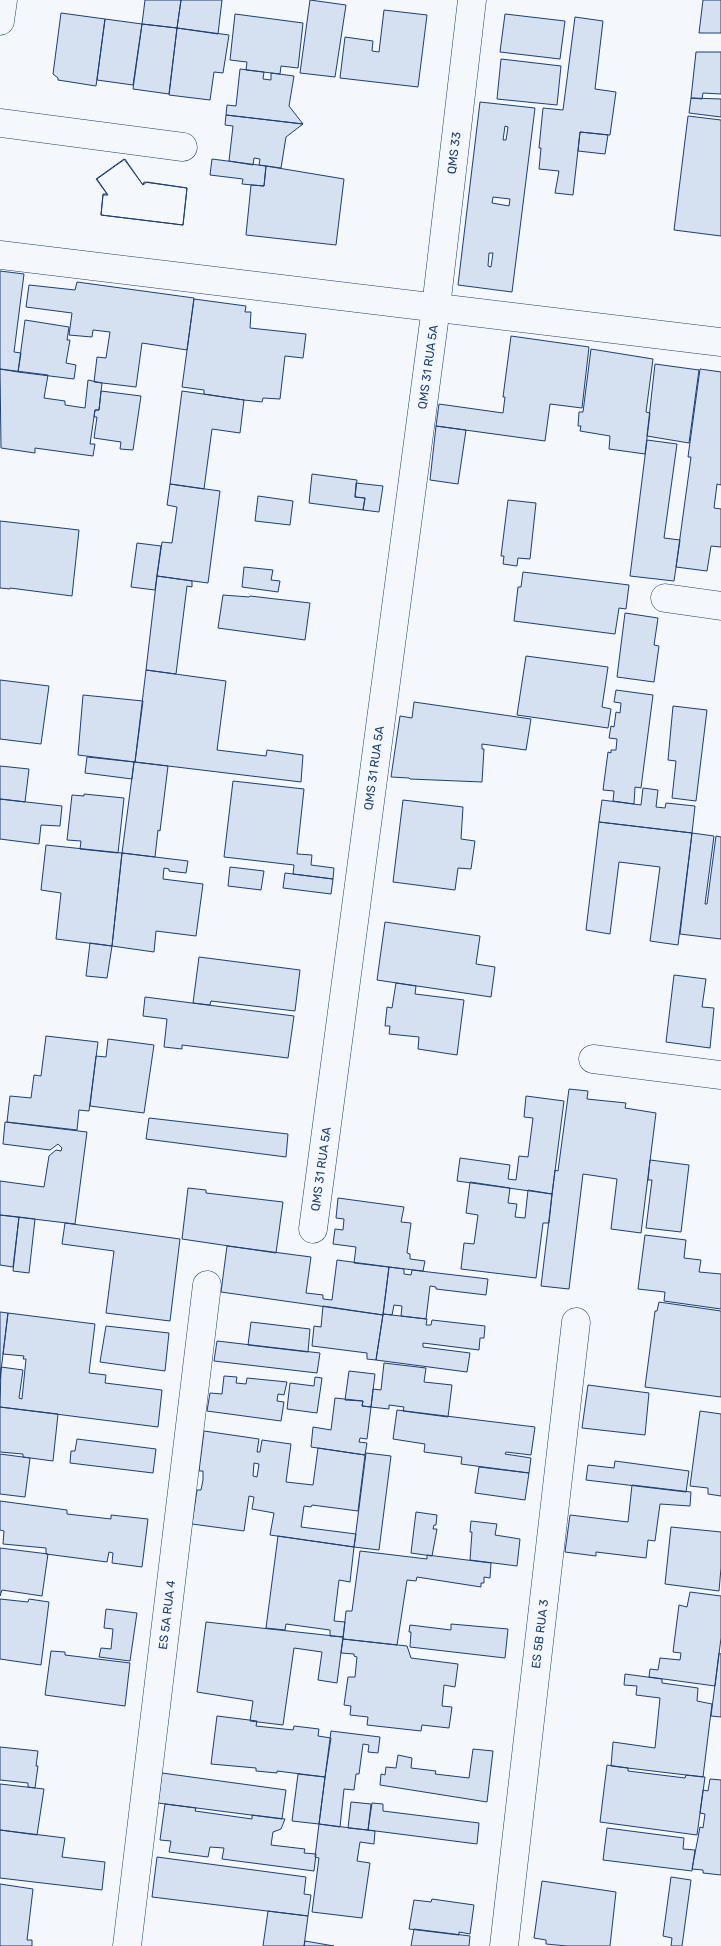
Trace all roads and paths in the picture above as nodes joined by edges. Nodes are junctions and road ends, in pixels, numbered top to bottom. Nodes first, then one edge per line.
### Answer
1 (3, 0) edge
2 (472, 0) edge
3 (0, 21) edge
4 (0, 123) edge
5 (182, 147) dead end
6 (0, 255) edge
7 (436, 307) junction
8 (721, 342) edge
9 (665, 598) dead end
10 (721, 606) edge
11 (593, 1059) dead end
12 (721, 1075) edge
13 (313, 1229) dead end
14 (207, 1284) dead end
15 (576, 1322) dead end
16 (127, 1946) edge
17 (504, 1946) edge

1 - 3 street
2 - 7 street, QMS 33
4 - 5 street
6 - 7 street
7 - 8 street
7 - 13 street, QMS 31 RUA 5A
9 - 10 street
11 - 12 street
14 - 16 street, ES 5A RUA 4
15 - 17 street, ES 5B RUA 3

